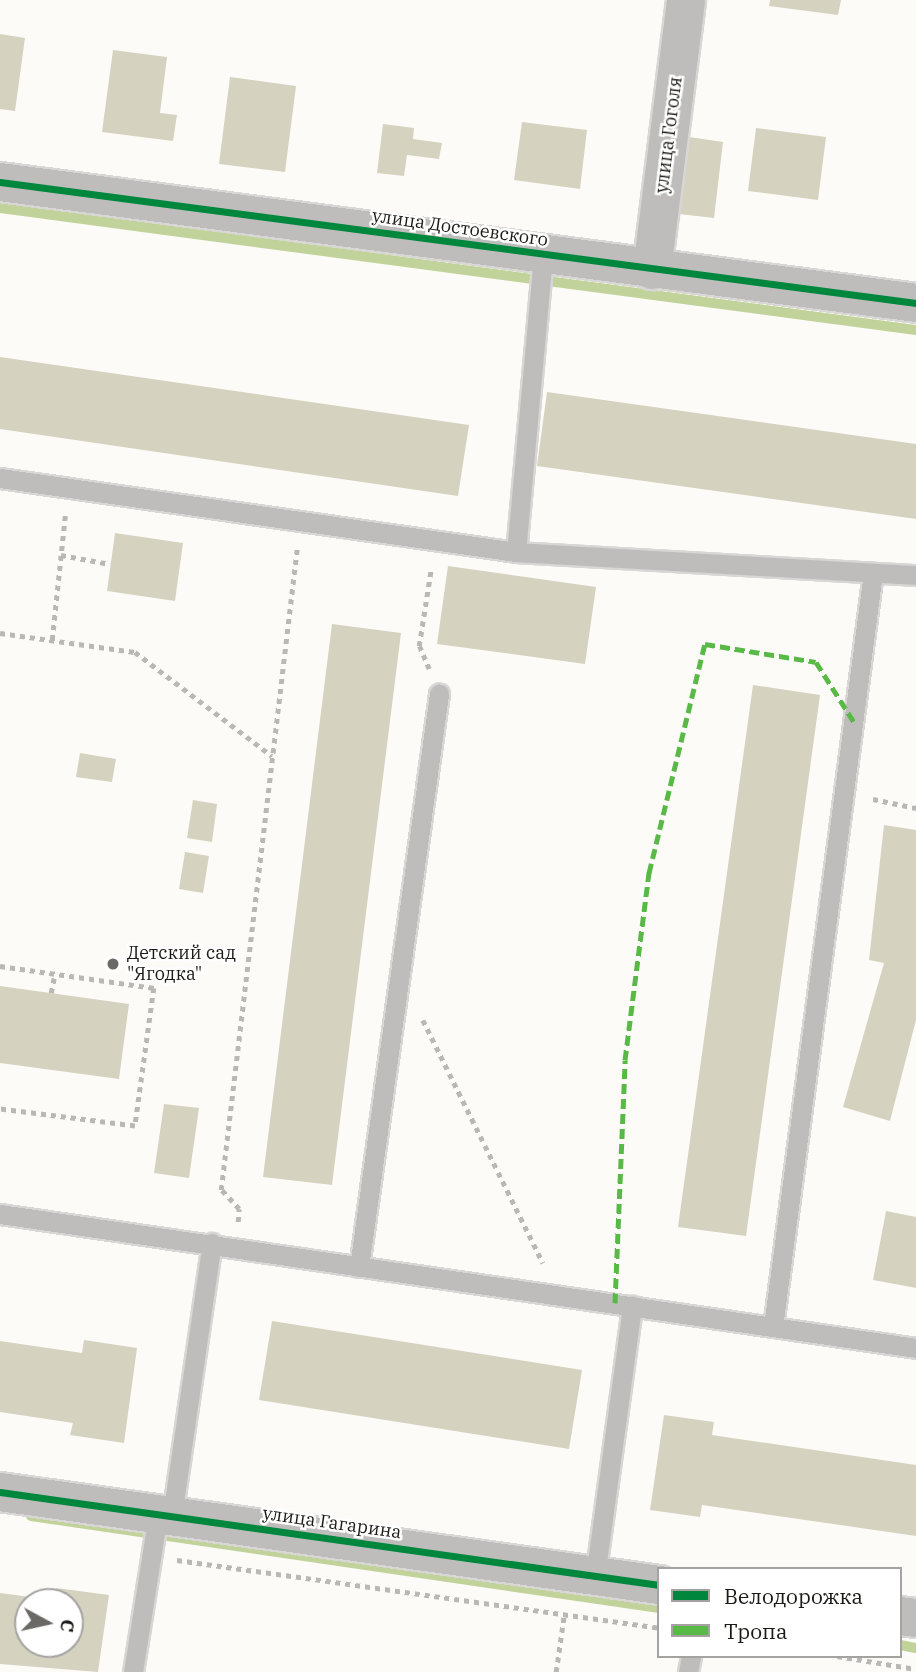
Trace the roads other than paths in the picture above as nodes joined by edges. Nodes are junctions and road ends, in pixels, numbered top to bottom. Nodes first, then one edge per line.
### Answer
1 (686, 0) edge
2 (0, 182) edge
3 (543, 256) junction
4 (652, 270) junction
5 (916, 303) edge
6 (0, 478) edge
7 (516, 552) junction
8 (873, 573) junction
9 (916, 575) edge
10 (439, 694) road end
11 (0, 1214) edge
12 (212, 1243) junction
13 (359, 1267) junction
14 (632, 1306) junction
15 (773, 1327) junction
16 (916, 1348) edge
17 (0, 1492) edge
18 (165, 1515) junction
19 (596, 1577) junction
20 (657, 1585) edge
21 (134, 1672) edge

1 - 4 street, улица Гоголя
2 - 3 street, улица Достоевского
3 - 4 street, улица Достоевского
3 - 7 lane
4 - 5 street, улица Достоевского
6 - 7 lane
7 - 8 lane
8 - 9 lane
8 - 15 lane
10 - 13 lane
11 - 12 lane
12 - 13 lane
12 - 18 lane
13 - 14 lane
14 - 15 lane
14 - 19 lane
15 - 16 lane
17 - 18 street, улица Гагарина
18 - 19 street, улица Гагарина
18 - 21 lane
19 - 20 street, улица Гагарина

